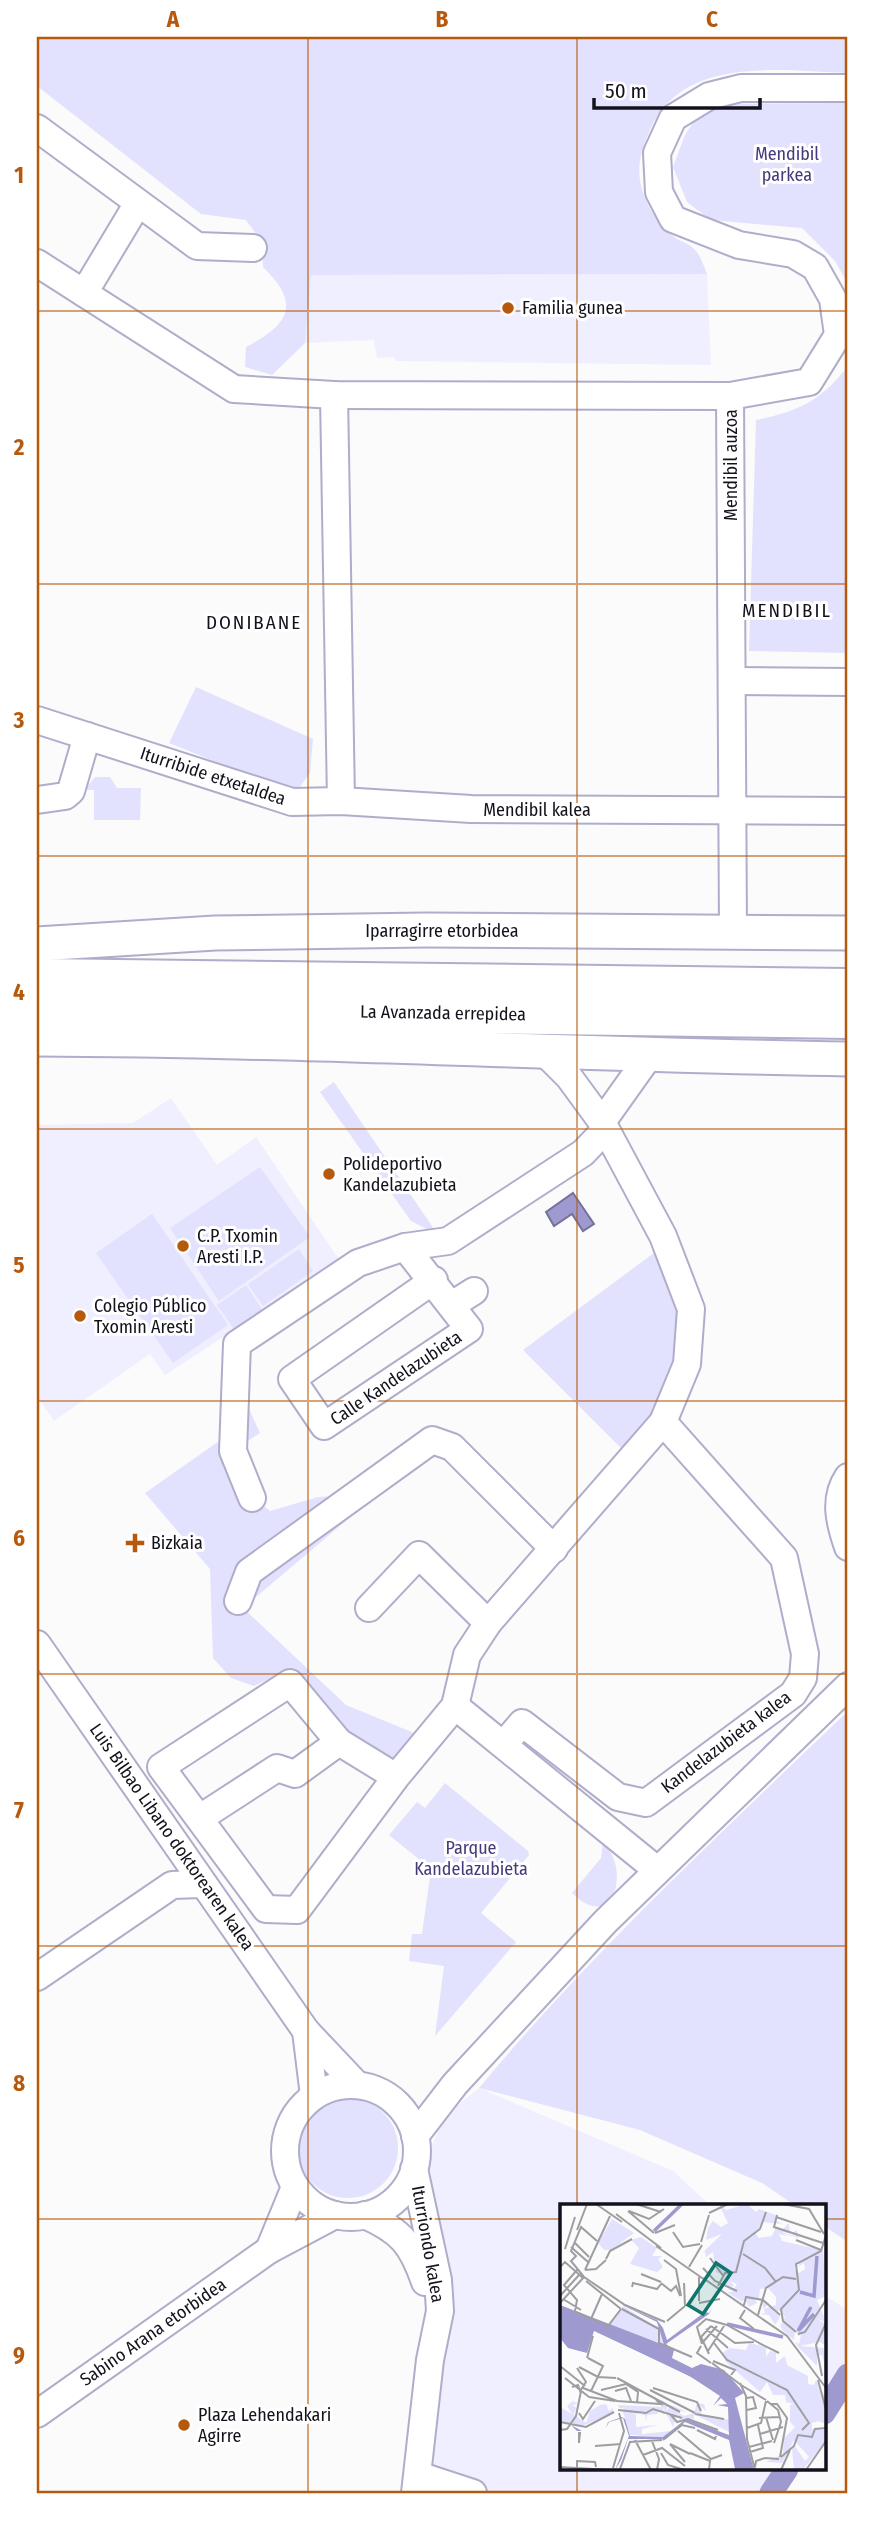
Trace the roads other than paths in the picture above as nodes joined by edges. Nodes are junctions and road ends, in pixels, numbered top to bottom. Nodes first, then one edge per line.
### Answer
1 (848, 88) edge
2 (37, 128) edge
3 (138, 203) junction
4 (253, 248) dead end
5 (37, 263) edge
6 (84, 293) junction
7 (334, 395) junction
8 (730, 396) junction
9 (732, 681) junction
10 (848, 682) edge
11 (37, 720) edge
12 (87, 736) junction
13 (37, 800) edge
14 (341, 801) junction
15 (732, 811) junction
16 (848, 811) edge
17 (733, 932) junction
18 (848, 933) edge
19 (37, 943) edge
20 (848, 967) edge
21 (37, 978) edge
22 (538, 984) junction
23 (848, 988) edge
24 (37, 1008) edge
25 (477, 1013) junction
26 (848, 1019) edge
27 (37, 1039) edge
28 (848, 1046) edge
29 (543, 1051) junction
30 (848, 1059) edge
31 (641, 1066) junction
32 (569, 1077) junction
33 (603, 1126) junction
34 (405, 1247) junction
35 (434, 1280) junction
36 (474, 1291) dead end
37 (452, 1305) junction
38 (663, 1422) junction
39 (848, 1482) edge
40 (252, 1498) dead end
41 (848, 1547) edge
42 (554, 1549) junction
43 (238, 1601) dead end
44 (369, 1608) dead end
45 (488, 1623) junction
46 (37, 1644) edge
47 (848, 1686) edge
48 (455, 1706) junction
49 (339, 1742) junction
50 (504, 1744) junction
51 (396, 1777) junction
52 (200, 1818) junction
53 (657, 1870) junction
54 (202, 1884) junction
55 (37, 1977) edge
56 (306, 2031) junction
57 (455, 2084) junction
58 (357, 2085) junction
59 (314, 2096) junction
60 (399, 2105) junction
61 (415, 2136) junction
62 (414, 2169) junction
63 (295, 2187) junction
64 (335, 2215) junction
65 (365, 2215) junction
66 (269, 2250) junction
67 (430, 2360) junction
68 (37, 2414) edge
69 (417, 2484) edge
70 (473, 2493) edge

1 - 8 street, Mendibil auzoa
2 - 3 street
3 - 4 street
3 - 6 street
5 - 6 street
6 - 7 street
7 - 8 street
7 - 14 street
8 - 9 street, Mendibil auzoa
9 - 10 street
9 - 15 street, Mendibil auzoa
11 - 12 street, Iturribide etxetaldea
12 - 13 street
12 - 14 street, Iturribide etxetaldea
14 - 15 street, Mendibil kalea
15 - 16 street, Mendibil kalea
15 - 17 street, Mendibil auzoa
17 - 18 main road, Iparragirre etorbidea
17 - 19 main road, Iparragirre etorbidea
20 - 22 highway
21 - 22 highway, La Avanzada errepidea
22 - 23 highway, La Avanzada errepidea
24 - 25 highway, La Avanzada errepidea
25 - 26 highway, La Avanzada errepidea
25 - 28 highway
27 - 29 main road
29 - 31 main road
29 - 32 street
30 - 31 main road
31 - 32 street
31 - 33 street
32 - 33 street
33 - 34 street
33 - 38 street
34 - 35 street, Calle Kandelazubieta
34 - 40 street
35 - 37 street, Calle Kandelazubieta
35 - 37 street, Calle Kandelazubieta
36 - 37 street
38 - 42 street
38 - 50 street, Kandelazubieta kalea
39 - 41 street
42 - 43 street
42 - 45 street
44 - 45 street
45 - 48 street
46 - 54 street, Luis Bilbao Libano doktorearen kalea
47 - 53 street, Kandelazubieta kalea
48 - 50 street
48 - 51 street
49 - 51 street
49 - 52 street
49 - 52 street
50 - 53 street
51 - 52 street
53 - 57 street, Kandelazubieta kalea
54 - 55 street
54 - 56 street, Luis Bilbao Libano doktorearen kalea
56 - 58 street, Luis Bilbao Libano doktorearen kalea
56 - 59 street, Luis Bilbao Libano doktorearen kalea
57 - 60 street, Kandelazubieta kalea
57 - 61 street, Kandelazubieta kalea
58 - 59 street
58 - 60 street
59 - 63 street
60 - 61 street
61 - 62 street
62 - 65 street
62 - 67 street, Iturriondo kalea
63 - 64 street
63 - 66 street
64 - 65 street
64 - 66 street, Sabino Arana etorbidea
65 - 67 street, Iturriondo kalea
66 - 68 street, Sabino Arana etorbidea
67 - 69 street, Iturriondo kalea
69 - 70 street

